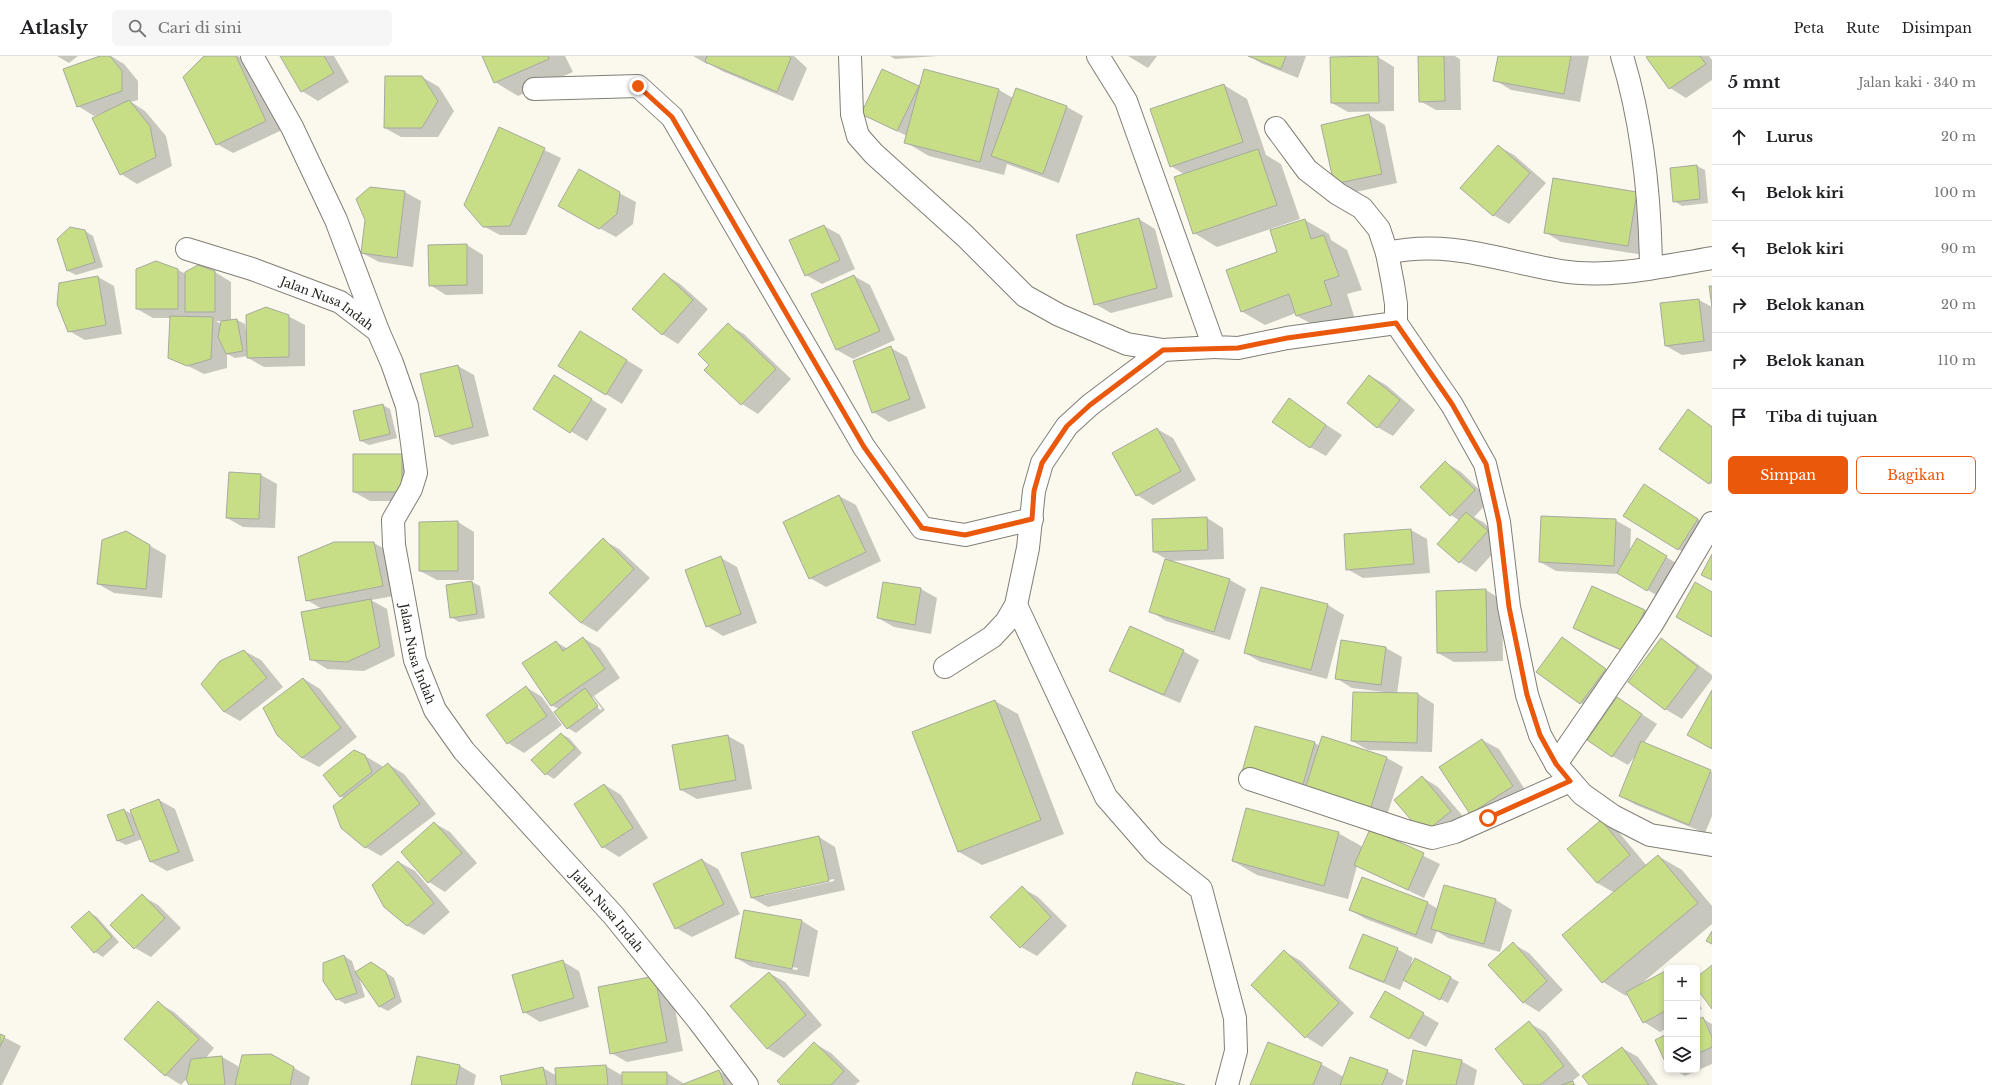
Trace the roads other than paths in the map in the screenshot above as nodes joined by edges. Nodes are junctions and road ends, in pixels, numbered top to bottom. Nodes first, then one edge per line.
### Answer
1 (252, 56) edge
2 (850, 56) edge
3 (1098, 56) edge
4 (1622, 56) edge
5 (534, 89) dead end
6 (1276, 128) dead end
7 (187, 249) dead end
8 (1387, 253) junction
9 (1712, 258) edge
10 (1652, 267) junction
11 (1396, 323) junction
12 (378, 331) junction
13 (1214, 347) junction
14 (1163, 350) junction
15 (1032, 519) junction
16 (1712, 523) edge
17 (1016, 605) junction
18 (944, 667) dead end
19 (1556, 764) junction
20 (1250, 779) dead end
21 (1570, 781) junction
22 (1712, 845) edge
23 (747, 1085) edge
24 (1227, 1085) edge

1 - 12 street
2 - 14 street
3 - 13 street
4 - 10 street
5 - 15 street
6 - 8 street
7 - 12 street, Jalan Nusa Indah
8 - 10 street
8 - 11 street
9 - 10 street
11 - 13 street
11 - 19 street
12 - 23 street, Jalan Nusa Indah
13 - 14 street
14 - 15 street
15 - 17 street
16 - 19 street
17 - 18 street
17 - 24 street
19 - 21 street
20 - 21 street
21 - 22 street

